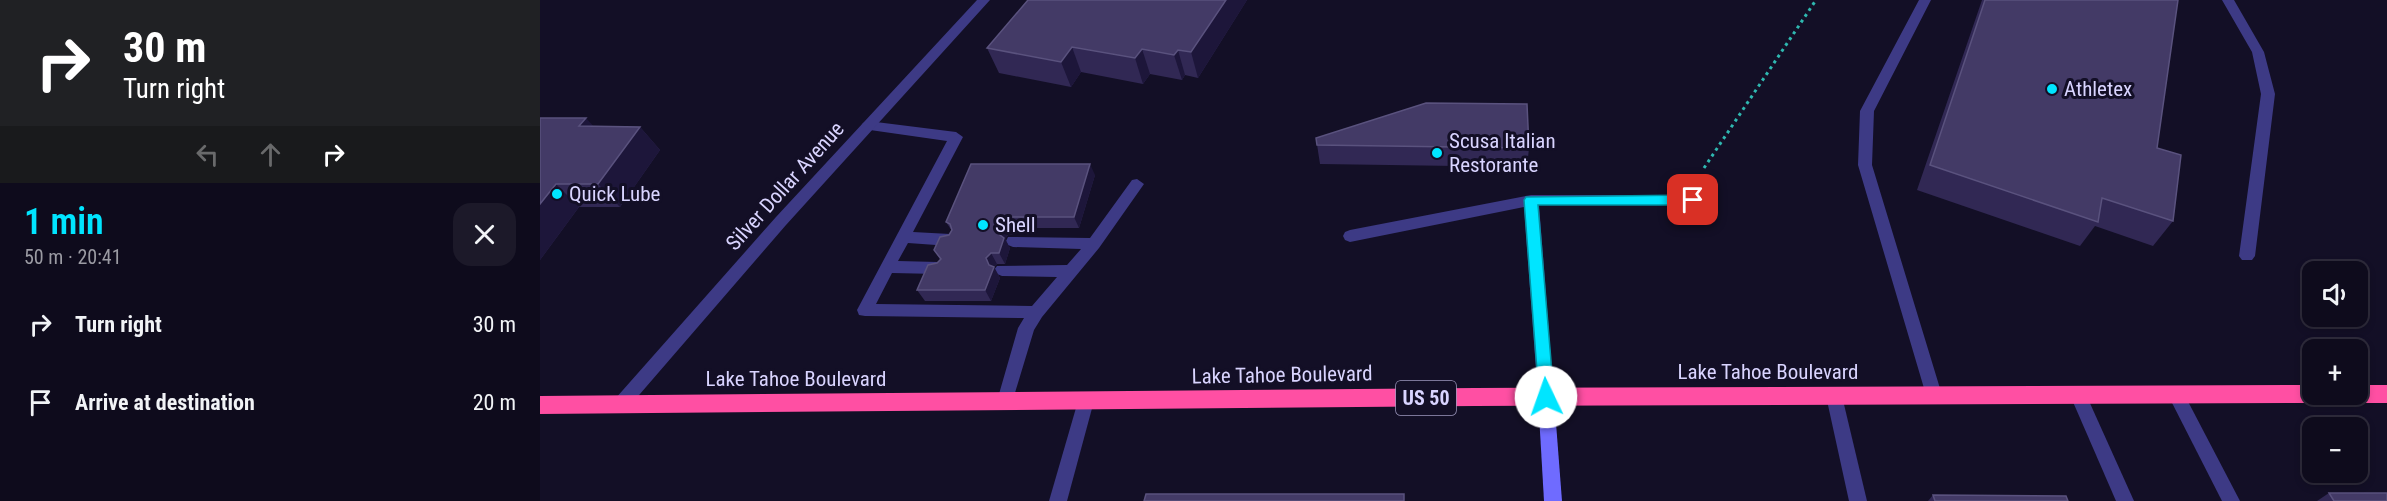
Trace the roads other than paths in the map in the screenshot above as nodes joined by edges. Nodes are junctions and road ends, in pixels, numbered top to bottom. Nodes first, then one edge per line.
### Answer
1 (984, 0) edge
2 (1925, 0) edge
3 (2228, 0) edge
4 (868, 126) junction
5 (1137, 184) dead end
6 (1531, 200) junction
7 (1693, 200) dead end
8 (1350, 236) dead end
9 (903, 237) junction
10 (950, 240) edge
11 (1013, 241) dead end
12 (1094, 244) junction
13 (2247, 256) dead end
14 (887, 267) junction
15 (938, 268) edge
16 (1002, 270) dead end
17 (1071, 271) junction
18 (1036, 312) junction
19 (2302, 394) edge
20 (2368, 394) edge
21 (2387, 394) edge
22 (1934, 395) junction
23 (2078, 395) junction
24 (2176, 395) junction
25 (1834, 396) junction
26 (1546, 397) junction
27 (1005, 401) junction
28 (1086, 401) junction
29 (621, 404) junction
30 (540, 405) edge
31 (1058, 501) edge
32 (1553, 501) edge
33 (1858, 501) edge
34 (2125, 501) edge
35 (2231, 501) edge

1 - 4 street, Silver Dollar Avenue
2 - 22 street
3 - 13 street
4 - 9 street
4 - 29 street, Silver Dollar Avenue
5 - 12 street
6 - 7 street
6 - 8 street
6 - 26 street
9 - 10 street
9 - 14 street
11 - 12 street
12 - 17 street
14 - 15 street
14 - 18 street
16 - 17 street
17 - 18 street
18 - 27 street
19 - 24 highway, Lake Tahoe Boulevard / US 50
20 - 21 highway
22 - 23 highway, Lake Tahoe Boulevard / US 50
22 - 25 highway, Lake Tahoe Boulevard / US 50
23 - 24 highway, Lake Tahoe Boulevard / US 50
23 - 34 street
24 - 35 street
25 - 26 highway, Lake Tahoe Boulevard / US 50
25 - 33 street
26 - 28 highway, Lake Tahoe Boulevard / US 50
26 - 32 street
27 - 28 highway, Lake Tahoe Boulevard / US 50
27 - 29 highway, Lake Tahoe Boulevard / US 50
28 - 31 street
29 - 30 highway, Lake Tahoe Boulevard / US 50

